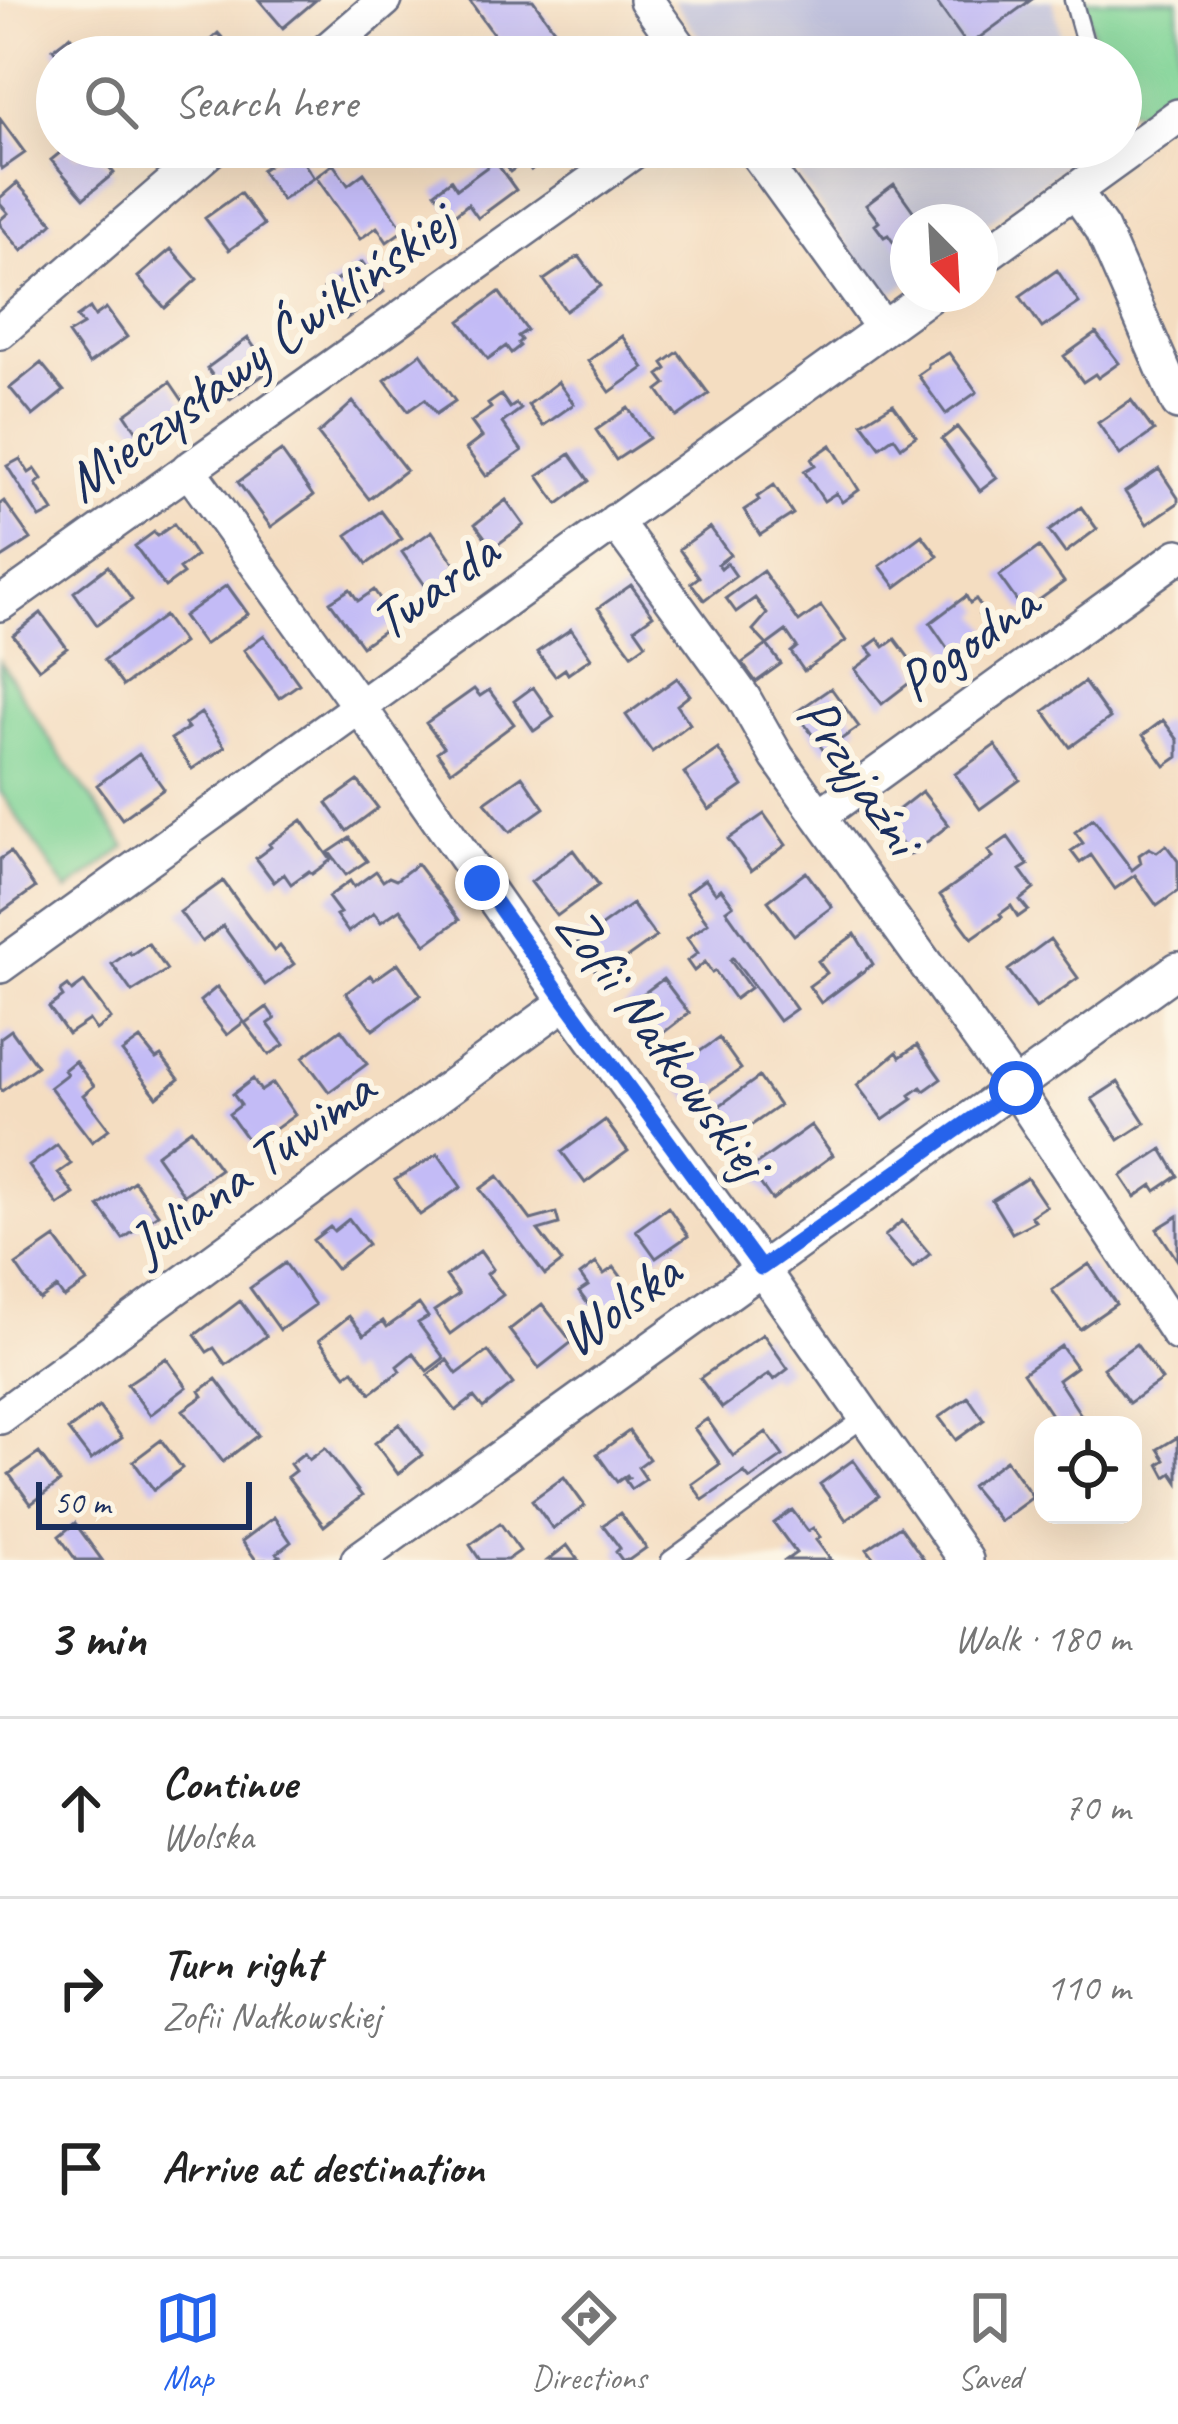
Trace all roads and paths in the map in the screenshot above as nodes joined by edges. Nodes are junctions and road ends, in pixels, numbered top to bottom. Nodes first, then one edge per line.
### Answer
1 (385, 0) edge
2 (646, 0) edge
3 (1073, 0) edge
4 (343, 36) edge
5 (672, 36) edge
6 (1083, 36) edge
7 (1178, 116) edge
8 (1142, 132) edge
9 (190, 168) edge
10 (611, 168) edge
11 (767, 168) edge
12 (1098, 168) edge
13 (1075, 191) junction
14 (998, 246) edge
15 (906, 312) edge
16 (883, 328) junction
17 (0, 332) edge
18 (1178, 403) edge
19 (188, 470) junction
20 (615, 521) junction
21 (1178, 556) edge
22 (0, 604) edge
23 (359, 706) junction
24 (819, 816) junction
25 (0, 966) edge
26 (1178, 968) edge
27 (566, 1002) junction
28 (1016, 1088) junction
29 (761, 1268) junction
30 (1178, 1334) edge
31 (0, 1417) edge
32 (866, 1417) junction
33 (358, 1560) edge
34 (670, 1560) edge
35 (966, 1560) edge

1 - 4 street
2 - 5 street
3 - 6 lane
7 - 8 street
9 - 17 street
10 - 19 street, Mieczysławy Ćwiklińskiej
11 - 16 street
12 - 13 street
13 - 14 street
13 - 18 street
15 - 16 street, Twarda
16 - 20 street, Twarda
19 - 22 street, Mieczysławy Ćwiklińskiej
19 - 23 street, Zofii Nałkowskiej
20 - 23 street, Twarda
20 - 24 street, Przyjaźni
21 - 24 street, Pogodna
23 - 25 street, Twarda
23 - 27 street, Zofii Nałkowskiej
24 - 28 street, Przyjaźni
26 - 28 street, Wolska
27 - 29 street, Zofii Nałkowskiej
27 - 31 street, Juliana Tuwima
28 - 29 street, Wolska
28 - 30 street, Przyjaźni
29 - 32 street, Zofii Nałkowskiej
29 - 33 street, Wolska
32 - 34 lane
32 - 35 street, Zofii Nałkowskiej

